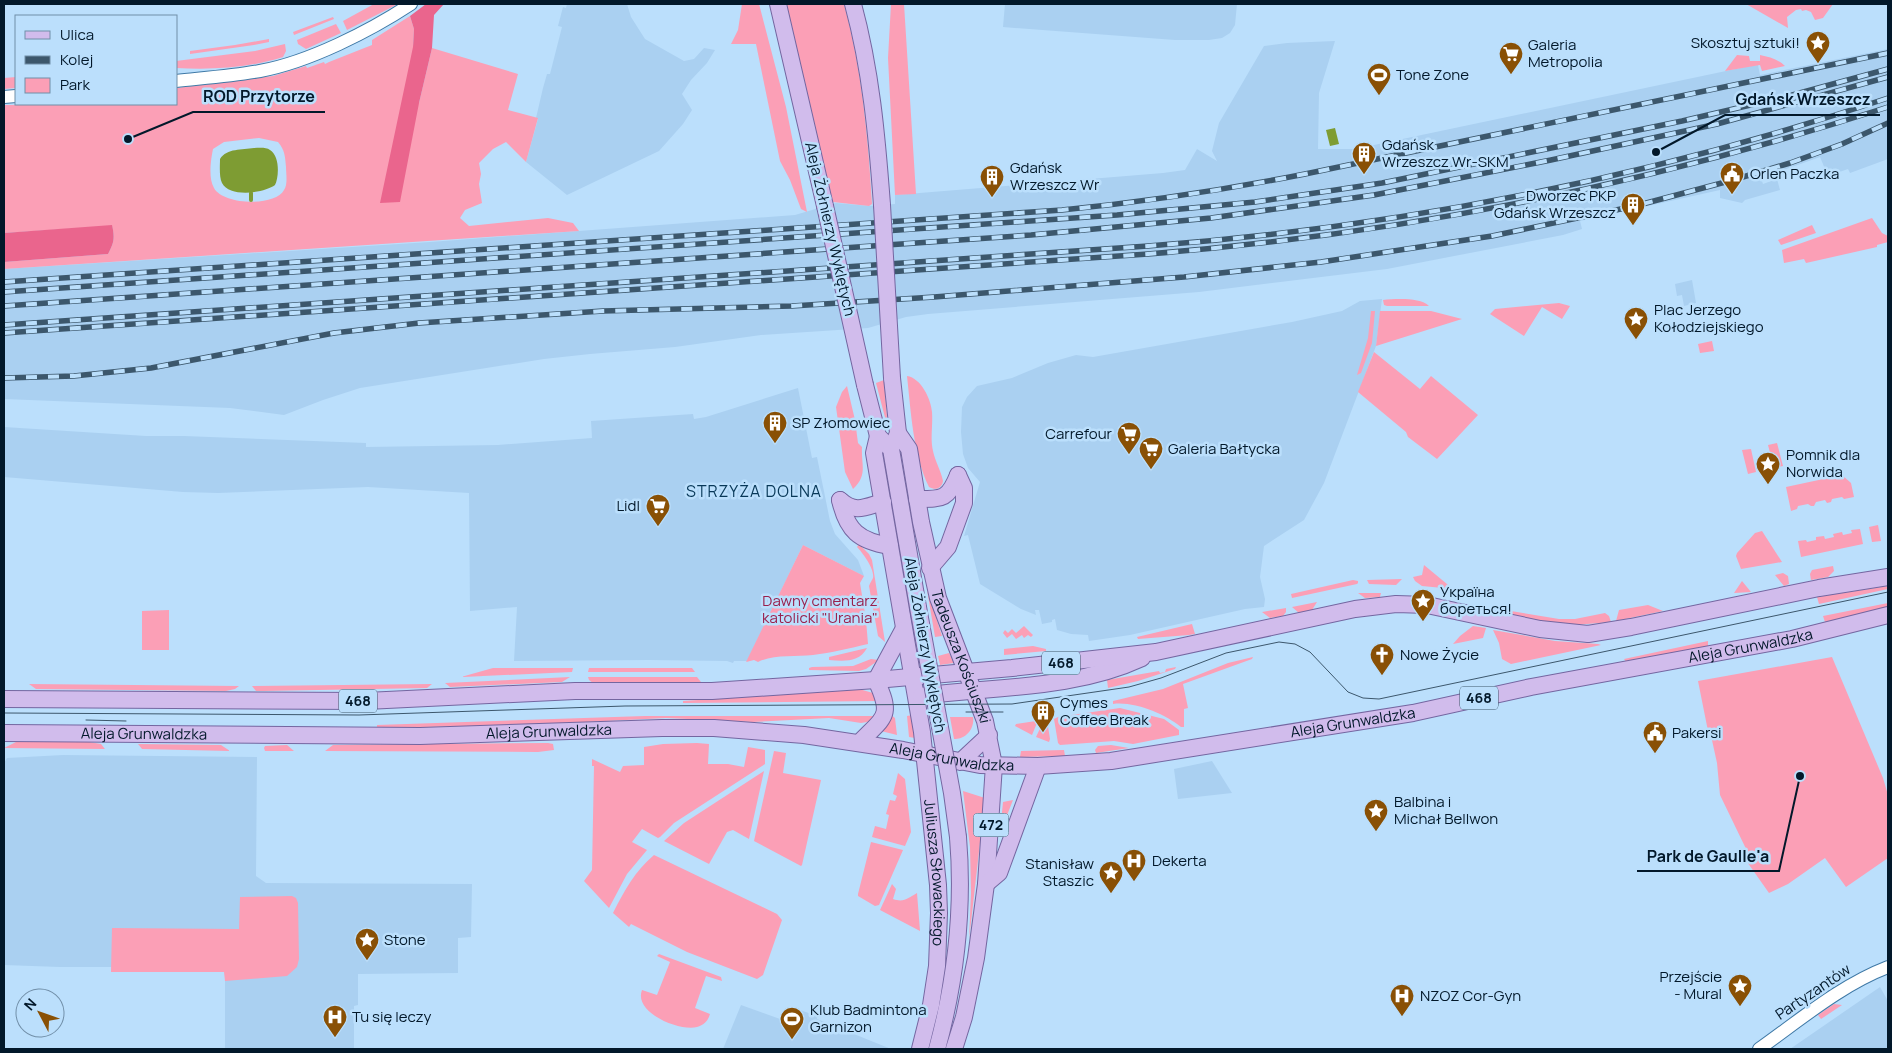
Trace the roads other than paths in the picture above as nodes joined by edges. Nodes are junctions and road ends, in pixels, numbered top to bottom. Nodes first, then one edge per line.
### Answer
1 (411, 4) edge
2 (778, 4) edge
3 (853, 4) edge
4 (178, 81) edge
5 (898, 433) junction
6 (878, 436) junction
7 (891, 449) junction
8 (917, 499) junction
9 (883, 502) junction
10 (890, 546) junction
11 (930, 568) junction
12 (1888, 577) edge
13 (1888, 615) edge
14 (904, 630) junction
15 (1156, 652) junction
16 (966, 672) junction
17 (913, 676) junction
18 (876, 680) junction
19 (974, 692) junction
20 (916, 696) junction
21 (4, 699) edge
22 (4, 733) edge
23 (989, 735) junction
24 (859, 743) junction
25 (925, 754) junction
26 (960, 762) junction
27 (994, 766) junction
28 (1038, 766) junction
29 (986, 884) junction
30 (1888, 967) edge
31 (920, 1049) edge
32 (937, 1049) edge
33 (954, 1049) edge
34 (1759, 1049) edge

1 - 4 street
2 - 6 main road, Aleja Żołnierzy Wyklętych, bridge
3 - 5 main road, bridge
5 - 7 main road
5 - 8 main road, Tadeusza Kościuszki
6 - 7 main road
6 - 9 main road
7 - 32 main road, Aleja Żołnierzy Wyklętych, bridge
8 - 11 main road, Tadeusza Kościuszki
8 - 11 main road
9 - 10 main road
9 - 10 main road
10 - 14 main road
11 - 16 main road, Tadeusza Kościuszki
12 - 15 main road, 468
13 - 28 main road, Aleja Grunwaldzka / 468
14 - 17 main road
14 - 18 main road
15 - 16 main road, 468
15 - 19 main road
16 - 17 main road, 468
16 - 19 main road, Tadeusza Kościuszki
17 - 18 main road, 468
17 - 20 main road
18 - 21 main road, 468
18 - 24 main road
19 - 20 main road
19 - 23 main road, Tadeusza Kościuszki
20 - 25 main road, Juliusza Słowackiego
22 - 24 main road, Aleja Grunwaldzka / 468
23 - 26 main road
23 - 27 main road
24 - 25 main road, Aleja Grunwaldzka / 468
25 - 26 main road, Aleja Grunwaldzka / 468
25 - 31 main road, Juliusza Słowackiego
26 - 27 main road, Aleja Grunwaldzka / 468
27 - 28 main road, Aleja Grunwaldzka / 468
27 - 29 main road, 472
28 - 29 main road
29 - 33 main road, 472
30 - 34 street, Partyzantów

